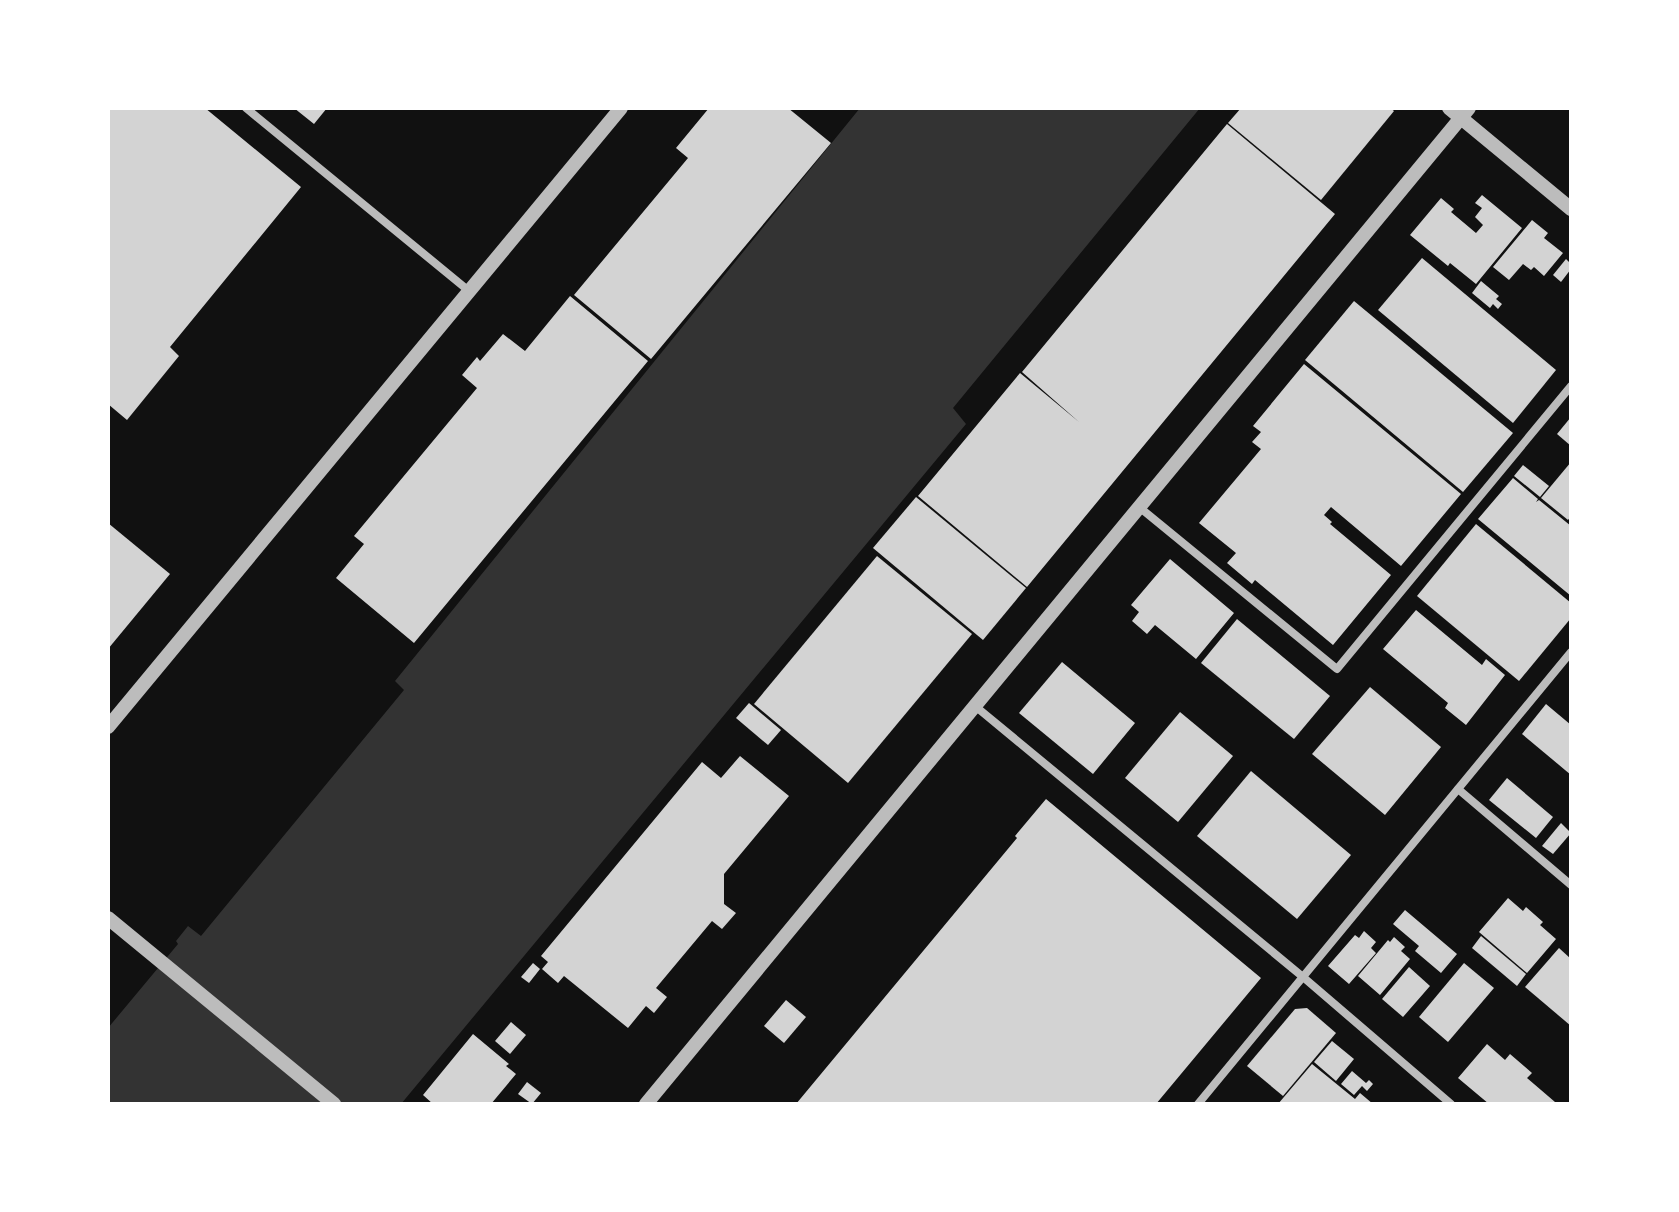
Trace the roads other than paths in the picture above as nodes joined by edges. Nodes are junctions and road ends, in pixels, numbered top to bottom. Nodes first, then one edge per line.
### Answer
1 (246, 108) edge
2 (621, 108) edge
3 (1460, 111) edge
4 (1571, 209) edge
5 (469, 291) junction
6 (1571, 386) edge
7 (1139, 507) junction
8 (1571, 652) edge
9 (975, 706) junction
10 (108, 727) edge
11 (1458, 789) junction
12 (1571, 885) edge
13 (108, 918) edge
14 (1303, 977) junction
15 (334, 1104) edge
16 (646, 1104) edge
17 (1198, 1104) edge
18 (1451, 1104) edge

1 - 5 street
2 - 5 street
3 - 4 street
3 - 7 street
5 - 10 street
6 - 7 street
7 - 9 street
8 - 11 street
9 - 14 street
9 - 16 street
11 - 12 street
11 - 14 street
13 - 15 street
14 - 17 street
14 - 18 street

